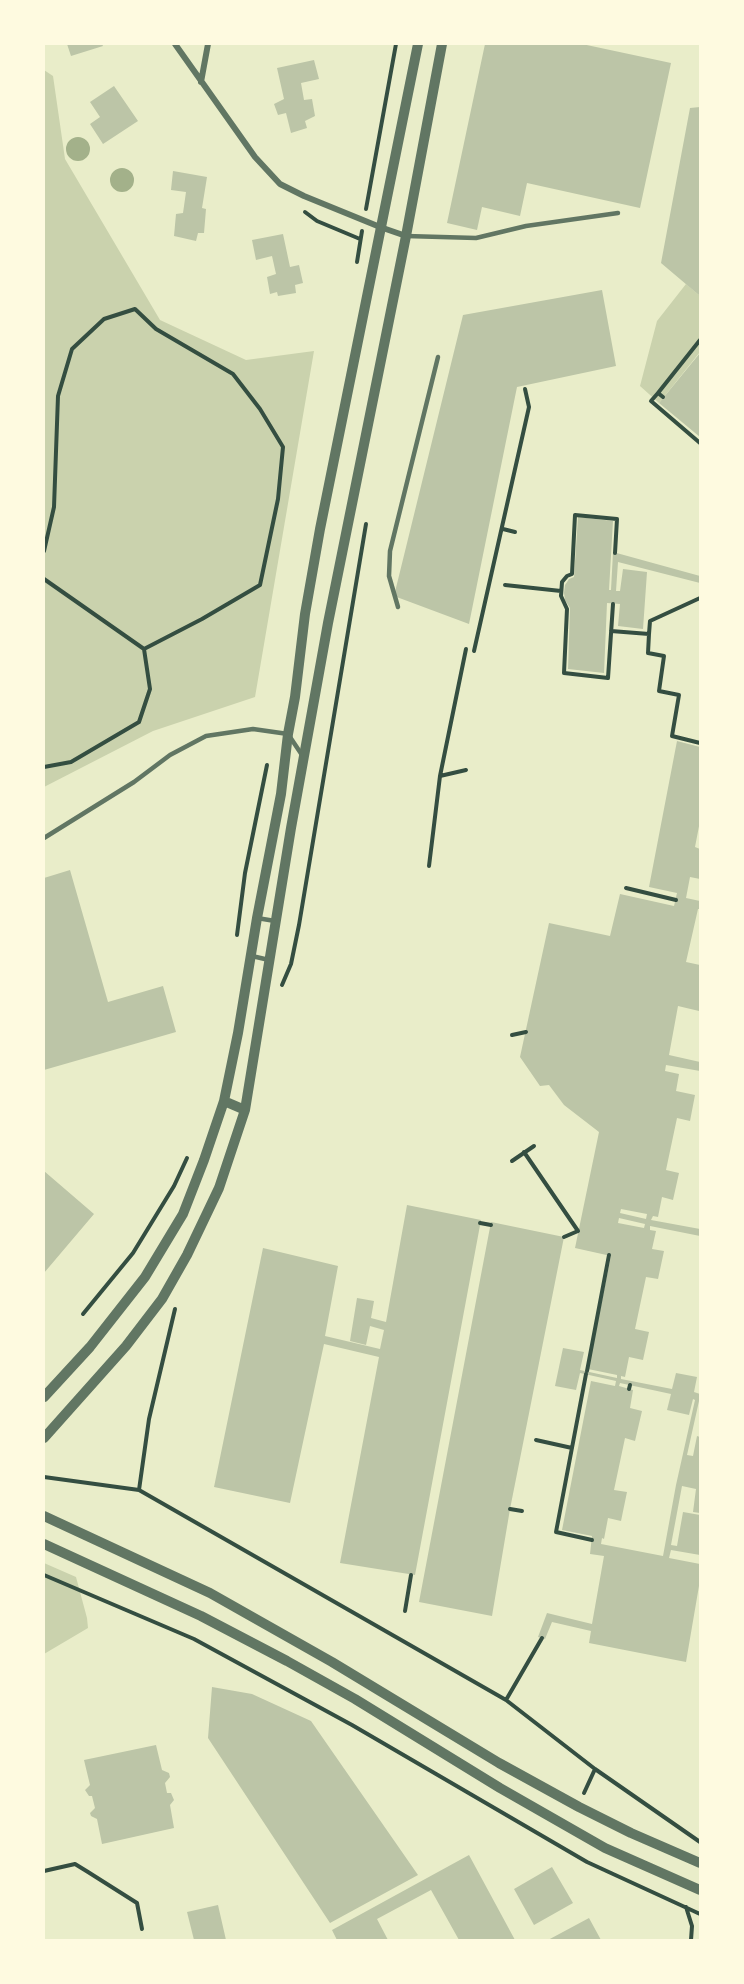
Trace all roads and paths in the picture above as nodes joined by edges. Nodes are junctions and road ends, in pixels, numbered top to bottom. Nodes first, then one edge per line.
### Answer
1 (175, 44) edge
2 (208, 44) edge
3 (396, 44) edge
4 (418, 44) edge
5 (442, 44) edge
6 (201, 83) junction
7 (618, 213) dead end
8 (363, 220) junction
9 (380, 227) junction
10 (406, 236) junction
11 (355, 272) dead end
12 (700, 340) edge
13 (438, 357) dead end
14 (525, 389) dead end
15 (658, 393) junction
16 (663, 397) dead end
17 (700, 443) edge
18 (367, 514) dead end
19 (503, 529) junction
20 (516, 532) dead end
21 (44, 551) edge
22 (615, 553) dead end
23 (44, 579) edge
24 (505, 585) dead end
25 (561, 591) junction
26 (700, 598) edge
27 (613, 604) dead end
28 (398, 607) dead end
29 (611, 630) junction
30 (649, 634) junction
31 (144, 649) junction
32 (466, 649) dead end
33 (474, 651) dead end
34 (288, 734) junction
35 (700, 743) edge
36 (304, 757) junction
37 (267, 765) dead end
38 (44, 767) edge
39 (466, 770) dead end
40 (440, 776) junction
41 (44, 838) edge
42 (429, 866) dead end
43 (626, 888) dead end
44 (676, 900) dead end
45 (257, 918) junction
46 (276, 921) junction
47 (236, 941) dead end
48 (252, 956) junction
49 (269, 960) junction
50 (280, 990) dead end
51 (526, 1032) dead end
52 (512, 1035) dead end
53 (224, 1101) junction
54 (245, 1110) junction
55 (534, 1146) dead end
56 (524, 1153) junction
57 (188, 1154) dead end
58 (512, 1161) dead end
59 (480, 1223) dead end
60 (491, 1226) dead end
61 (564, 1237) dead end
62 (609, 1255) dead end
63 (176, 1304) dead end
64 (83, 1314) dead end
65 (44, 1397) edge
66 (44, 1438) edge
67 (536, 1440) dead end
68 (572, 1448) junction
69 (44, 1477) edge
70 (139, 1490) junction
71 (510, 1509) dead end
72 (522, 1511) dead end
73 (44, 1516) edge
74 (592, 1540) dead end
75 (44, 1544) edge
76 (44, 1575) edge
77 (411, 1575) dead end
78 (405, 1611) dead end
79 (542, 1638) dead end
80 (506, 1700) junction
81 (595, 1769) junction
82 (579, 1807) junction
83 (700, 1842) edge
84 (700, 1863) edge
85 (44, 1871) edge
86 (700, 1890) edge
87 (686, 1907) junction
88 (700, 1914) edge
89 (142, 1929) dead end
90 (692, 1941) edge

1 - 6 street
2 - 6 street
3 - 8 path
4 - 9 street
5 - 10 street
6 - 8 street
7 - 10 lane
8 - 9 street
8 - 11 path
9 - 10 street
9 - 34 street
10 - 36 street
12 - 15 path
13 - 28 lane
14 - 19 path
15 - 16 path
15 - 17 path
18 - 50 path
19 - 20 path
19 - 33 path
21 - 31 path
22 - 25 path
23 - 31 path
24 - 25 path
25 - 29 path
26 - 30 path
27 - 29 path
29 - 30 path
30 - 35 path
31 - 38 path
32 - 40 path
34 - 36 lane
34 - 41 lane
34 - 45 street
36 - 46 street
37 - 47 path
39 - 40 path
40 - 42 path
43 - 44 path
45 - 46 lane
45 - 48 street
46 - 49 street
48 - 49 lane
48 - 53 street
49 - 54 street
51 - 52 path
53 - 54 street
53 - 65 street
54 - 66 street
55 - 56 path
56 - 58 path
56 - 61 path
57 - 64 path
59 - 60 path
62 - 68 path
63 - 70 path
67 - 68 path
68 - 74 path
69 - 70 path
70 - 80 path
71 - 72 path
73 - 82 street
75 - 86 street
76 - 87 path
77 - 78 path
79 - 80 path
80 - 81 path
81 - 82 path
81 - 83 path
82 - 84 street
85 - 89 path
87 - 88 path
87 - 90 path

